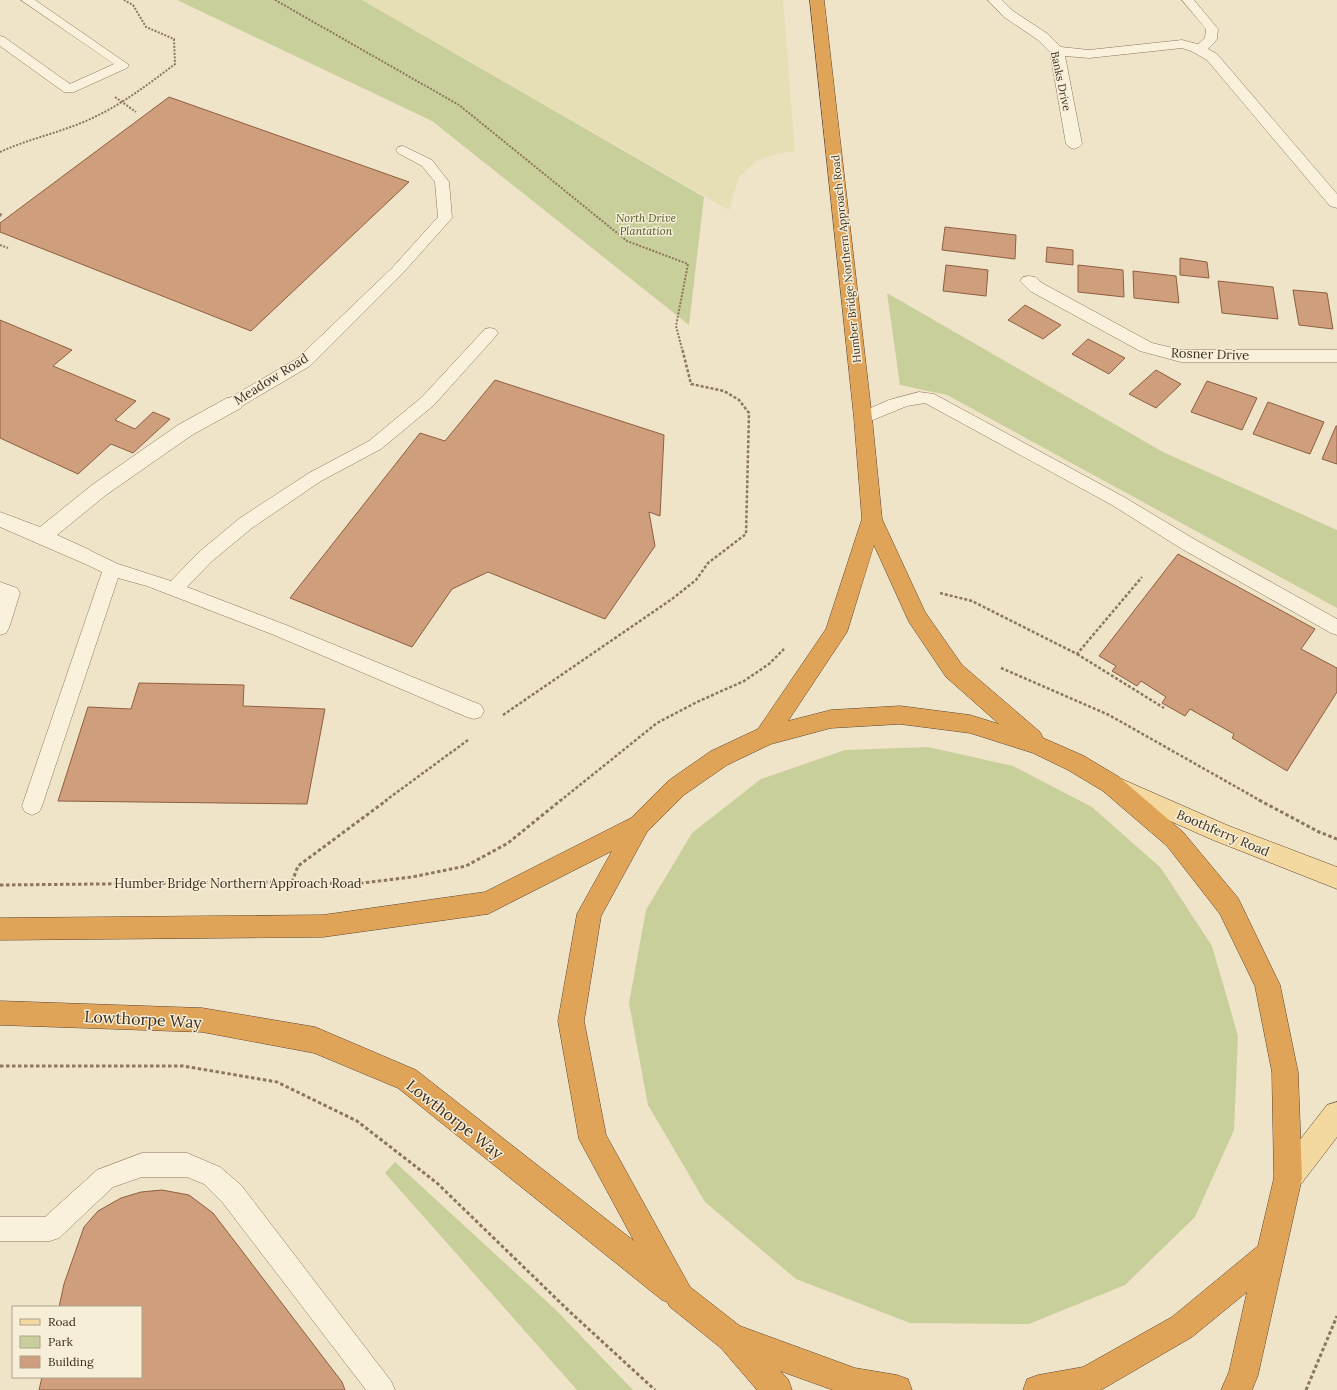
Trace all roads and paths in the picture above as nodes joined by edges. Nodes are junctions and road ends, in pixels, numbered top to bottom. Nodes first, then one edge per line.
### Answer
1 (27, 0) edge
2 (275, 0) edge
3 (817, 0) edge
4 (995, 0) edge
5 (1188, 0) edge
6 (0, 40) edge
7 (1199, 49) junction
8 (1057, 51) junction
9 (1074, 144) dead end
10 (403, 150) dead end
11 (1336, 203) edge
12 (0, 244) edge
13 (8, 248) dead end
14 (1029, 281) dead end
15 (490, 332) dead end
16 (1337, 356) edge
17 (234, 403) joint
18 (863, 418) junction
19 (0, 519) edge
20 (872, 519) junction
21 (42, 536) junction
22 (83, 555) joint
23 (112, 569) junction
24 (1142, 577) dead end
25 (0, 589) edge
26 (174, 590) junction
27 (936, 592) dead end
28 (0, 628) edge
29 (1337, 628) edge
30 (789, 644) dead end
31 (1077, 654) junction
32 (996, 665) dead end
33 (1164, 708) dead end
34 (474, 711) joint
35 (496, 720) junction
36 (766, 736) junction
37 (1039, 746) junction
38 (1111, 784) junction
39 (32, 806) dead end
40 (639, 825) junction
41 (1337, 839) edge
42 (1337, 878) edge
43 (292, 882) junction
44 (0, 885) edge
45 (0, 929) edge
46 (0, 1013) edge
47 (0, 1066) edge
48 (1337, 1115) edge
49 (1288, 1178) junction
50 (0, 1229) edge
51 (1272, 1253) junction
52 (680, 1297) junction
53 (1337, 1316) edge
54 (731, 1338) junction
55 (382, 1390) edge
56 (656, 1390) edge
57 (777, 1390) edge
58 (897, 1390) edge
59 (1038, 1390) edge
60 (1236, 1390) edge
61 (1306, 1390) edge

1 - 6 lane
2 - 35 path
3 - 18 highway, Humber Bridge Northern Approach Road
4 - 8 street, Banks Drive
5 - 7 lane
7 - 8 street
7 - 11 street
8 - 9 street, Banks Drive
10 - 17 lane, Meadow Road
12 - 13 path
14 - 16 street, Rosner Drive
15 - 26 lane
17 - 21 street, Meadow Road
18 - 20 highway, Humber Bridge Northern Approach Road
18 - 29 lane
19 - 21 street
20 - 36 highway
20 - 37 highway
21 - 22 street
22 - 23 lane
23 - 26 lane
23 - 39 lane
24 - 31 path
25 - 28 lane
26 - 34 lane
27 - 31 path
30 - 43 path, Humber Bridge Northern Approach Road
31 - 33 path
32 - 41 path
34 - 35 path
35 - 43 path
36 - 37 highway
36 - 40 highway
37 - 38 highway
38 - 42 main road, Boothferry Road
38 - 49 highway
40 - 45 highway
40 - 52 highway
43 - 44 path, Humber Bridge Northern Approach Road
46 - 52 highway, Lowthorpe Way
47 - 56 path
48 - 49 main road
49 - 51 highway
50 - 55 lane
51 - 59 highway
51 - 60 highway
52 - 54 highway, Lowthorpe Way
53 - 61 path
54 - 57 highway
54 - 58 highway

